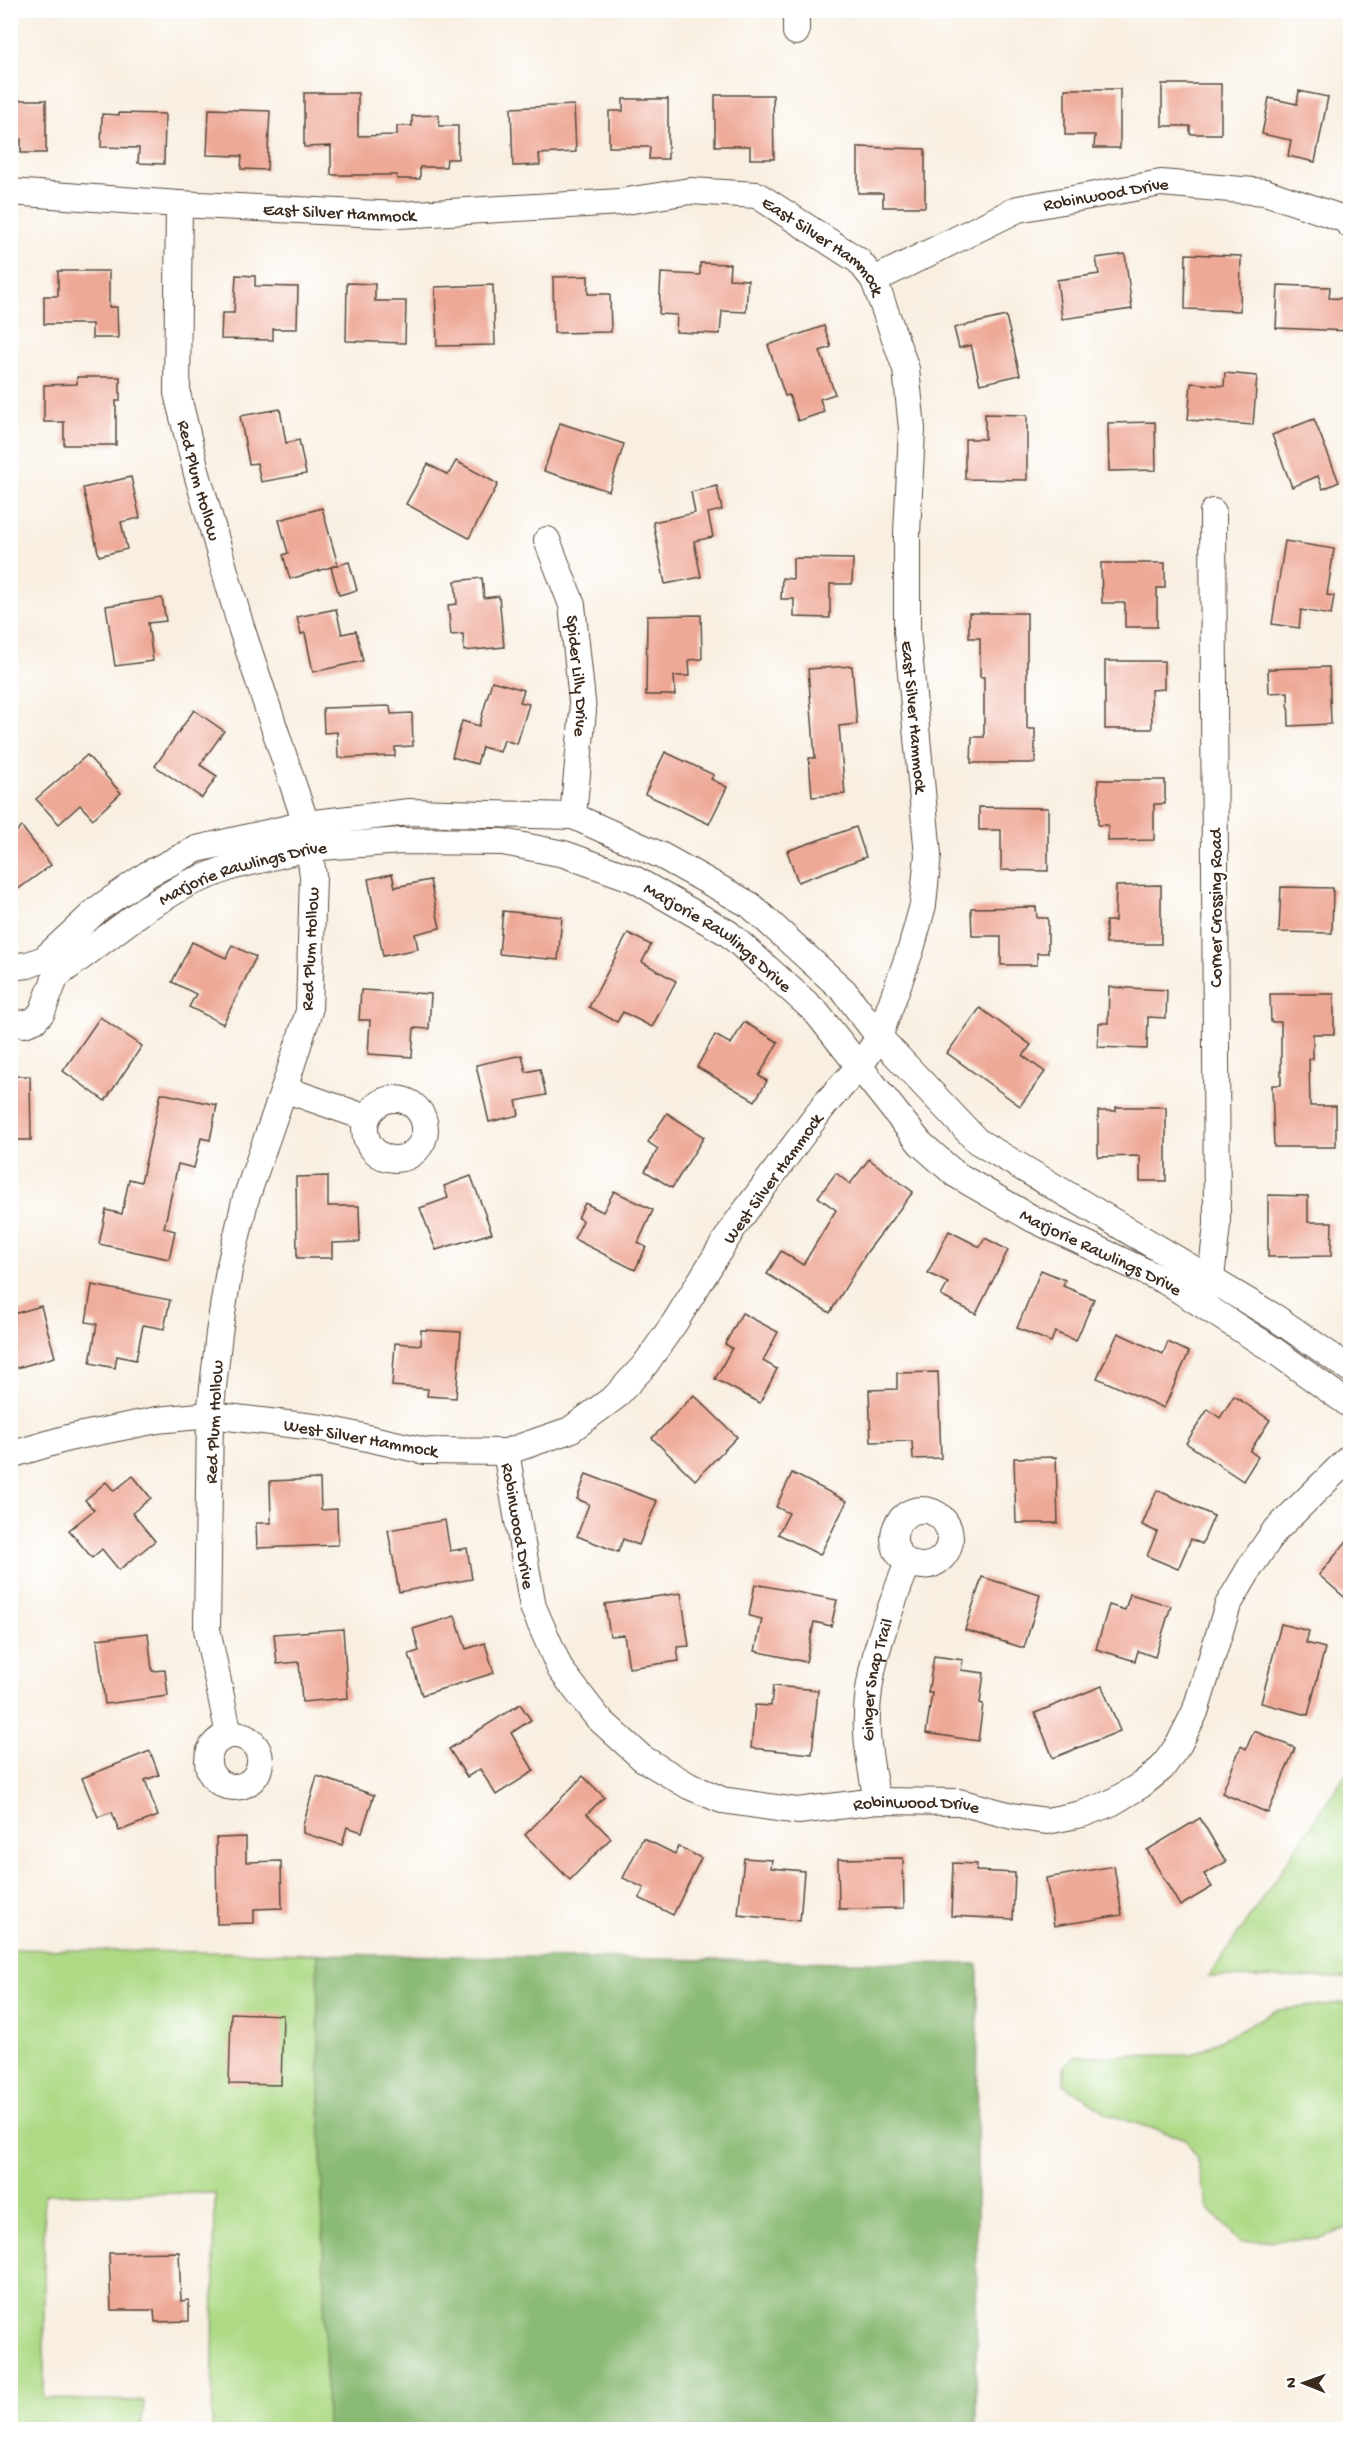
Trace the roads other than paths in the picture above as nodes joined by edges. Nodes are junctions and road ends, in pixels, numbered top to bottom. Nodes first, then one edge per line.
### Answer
1 (10, 192) edge
2 (179, 204) junction
3 (1350, 225) edge
4 (874, 280) junction
5 (1213, 512) dead end
6 (547, 540) dead end
7 (573, 816) junction
8 (307, 836) junction
9 (10, 968) edge
10 (10, 1022) edge
11 (879, 1037) junction
12 (860, 1066) junction
13 (284, 1089) junction
14 (367, 1118) dead end
15 (1211, 1278) junction
16 (1201, 1302) junction
17 (1350, 1369) edge
18 (1350, 1405) edge
19 (210, 1415) junction
20 (506, 1452) junction
21 (10, 1455) edge
22 (1350, 1457) edge
23 (908, 1562) dead end
24 (229, 1735) dead end
25 (877, 1801) junction

1 - 2 street, East Silver Hammock
2 - 4 street, East Silver Hammock
2 - 8 street, Red Plum Hollow
3 - 4 street, Robinwood Drive
4 - 11 street, East Silver Hammock
5 - 15 street, Corner Crossing Road
6 - 7 street, Spider Lilly Drive
7 - 8 street, Marjorie Rawlings Drive
7 - 11 street, Marjorie Rawlings Drive
8 - 9 street, Marjorie Rawlings Drive
8 - 10 street, Marjorie Rawlings Drive
8 - 12 street, Marjorie Rawlings Drive
8 - 13 street, Red Plum Hollow
11 - 12 street, West Silver Hammock
11 - 15 street, Marjorie Rawlings Drive
12 - 16 street, Marjorie Rawlings Drive
12 - 20 street, West Silver Hammock
13 - 14 street
13 - 19 street, Red Plum Hollow
15 - 16 street, Corner Crossing Road
15 - 17 street, Marjorie Rawlings Drive
16 - 18 street, Marjorie Rawlings Drive
19 - 20 street, West Silver Hammock
19 - 21 street, West Silver Hammock
19 - 24 street, Red Plum Hollow
20 - 25 street, Robinwood Drive
22 - 25 street, Robinwood Drive
23 - 25 street, Ginger Snap Trail

